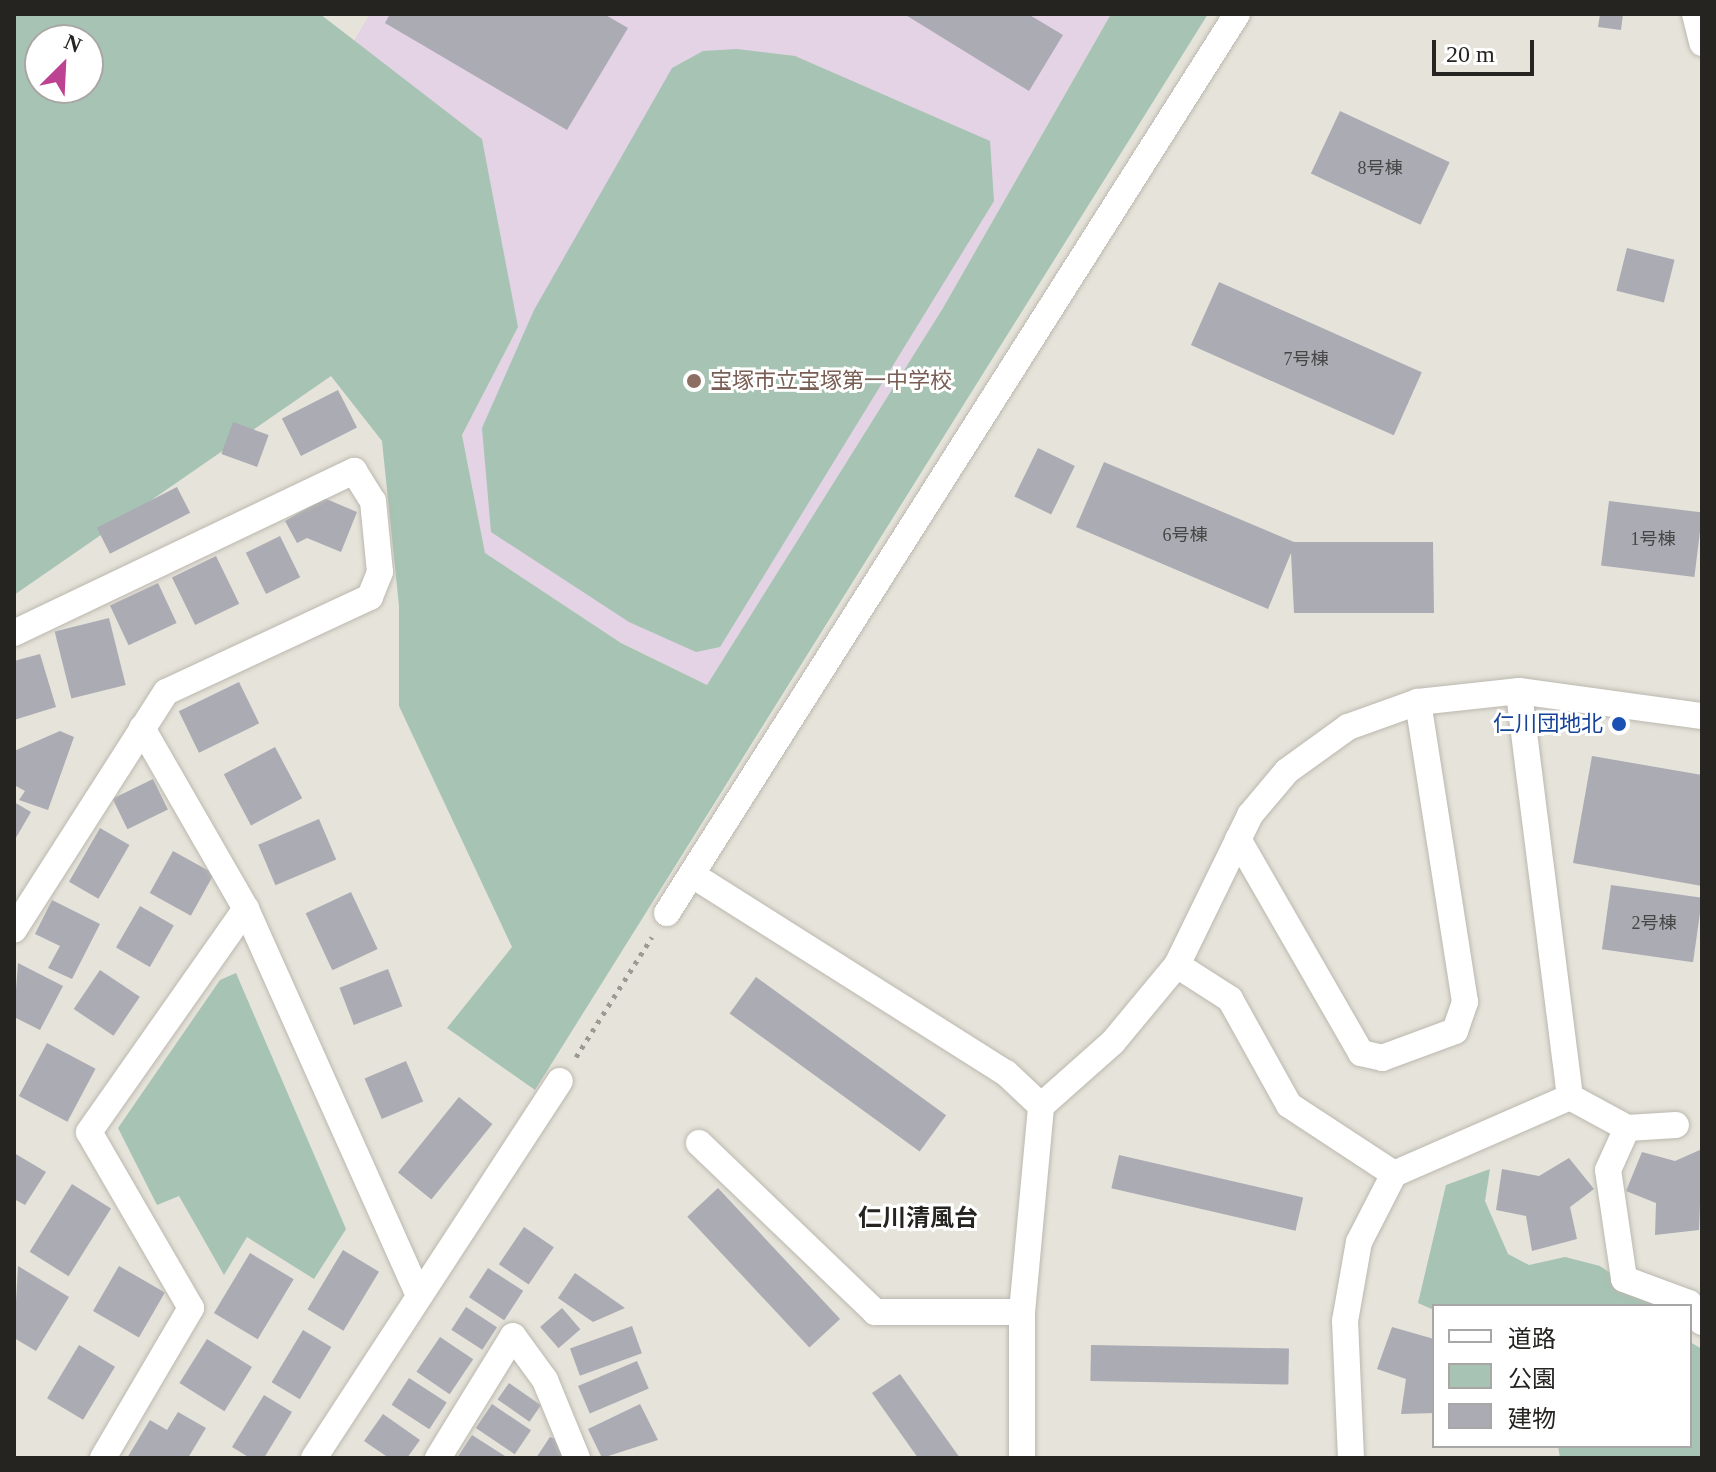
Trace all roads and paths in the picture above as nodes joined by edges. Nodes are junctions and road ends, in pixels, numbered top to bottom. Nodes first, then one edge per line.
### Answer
1 (1237, 14) edge
2 (1695, 14) edge
3 (1702, 43) edge
4 (14, 633) edge
5 (1519, 691) junction
6 (1418, 702) junction
7 (1702, 716) edge
8 (142, 728) junction
9 (1238, 839) junction
10 (694, 876) junction
11 (246, 909) junction
12 (667, 913) joint
13 (14, 930) edge
14 (1177, 965) junction
15 (560, 1081) joint
16 (1570, 1097) junction
17 (1041, 1106) junction
18 (1676, 1125) dead end
19 (1627, 1128) junction
20 (699, 1143) dead end
21 (1394, 1174) junction
22 (418, 1293) junction
23 (1690, 1304) edge
24 (1022, 1312) junction
25 (318, 1456) edge
26 (103, 1458) edge
27 (438, 1458) edge
28 (577, 1458) edge
29 (1022, 1458) edge
30 (1351, 1458) edge

1 - 10 street
2 - 3 street
4 - 8 street
5 - 6 street
5 - 7 street
5 - 16 street
6 - 9 street
6 - 9 street
8 - 11 street
8 - 13 street
9 - 14 street
10 - 12 street
10 - 17 street
11 - 22 street
11 - 26 street
12 - 15 path
14 - 17 street
14 - 21 street
15 - 22 street
16 - 19 street
16 - 21 street
17 - 24 street
18 - 19 street
19 - 23 street
20 - 24 street
21 - 30 street
22 - 25 street
24 - 29 street
27 - 28 street

